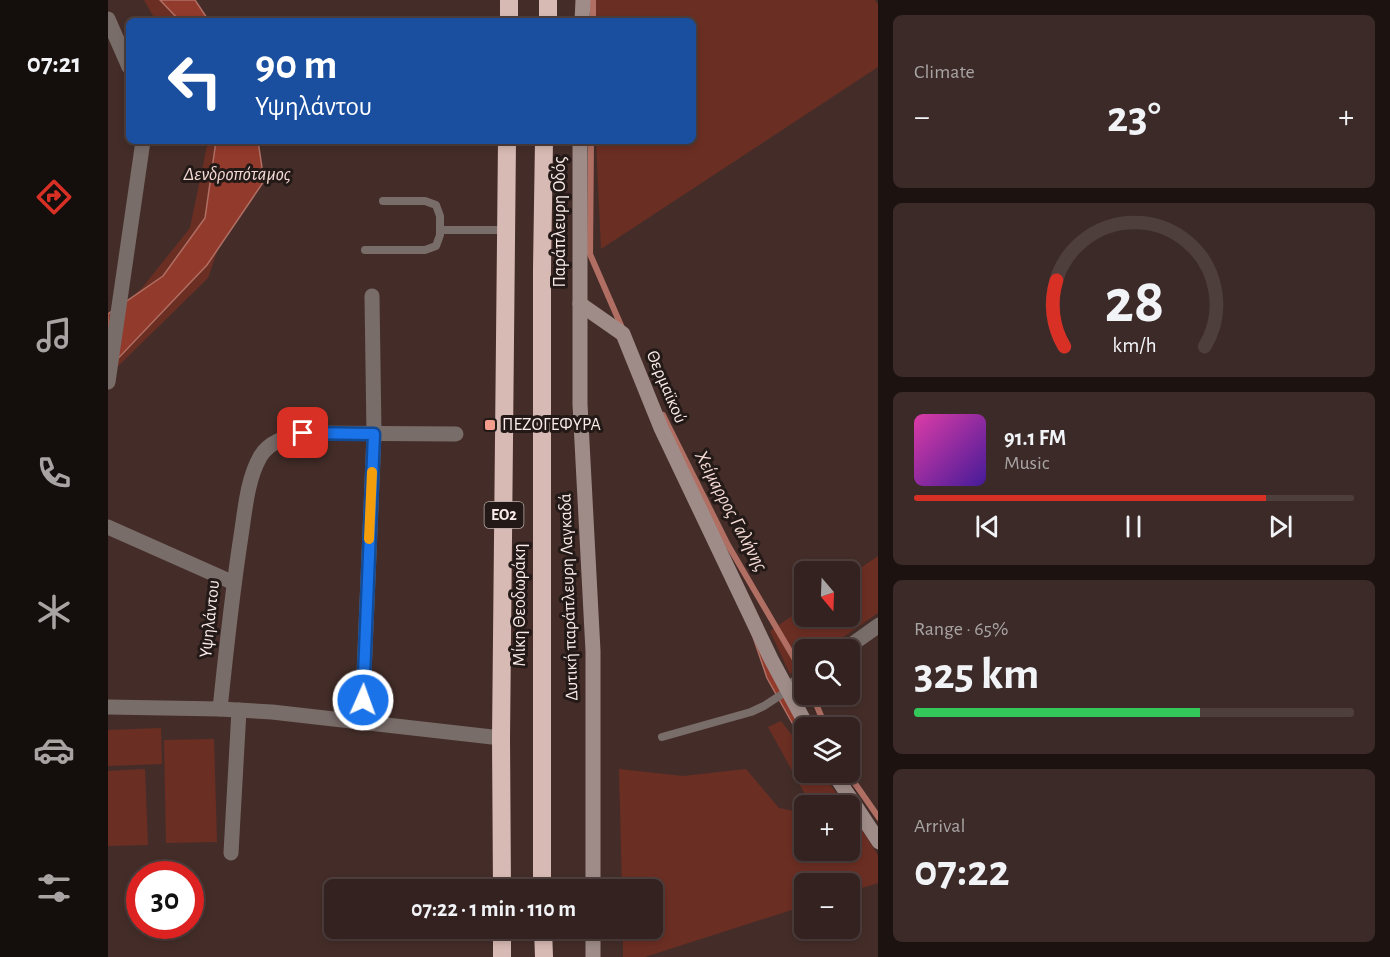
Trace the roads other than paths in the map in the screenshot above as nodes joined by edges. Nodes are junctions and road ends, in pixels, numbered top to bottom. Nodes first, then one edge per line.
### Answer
1 (509, 0) edge
2 (548, 0) edge
3 (583, 0) edge
4 (509, 18) edge
5 (548, 18) edge
6 (582, 18) edge
7 (108, 19) edge
8 (126, 60) edge
9 (143, 144) edge
10 (507, 144) edge
11 (544, 144) edge
12 (580, 144) edge
13 (383, 201) dead end
14 (440, 230) junction
15 (506, 230) junction
16 (365, 250) dead end
17 (372, 296) dead end
18 (580, 304) junction
19 (108, 382) edge
20 (374, 434) junction
21 (456, 434) dead end
22 (108, 527) edge
23 (234, 583) junction
24 (878, 626) edge
25 (859, 639) edge
26 (794, 685) edge
27 (787, 691) junction
28 (108, 707) edge
29 (220, 709) junction
30 (239, 710) junction
31 (802, 717) edge
32 (362, 722) junction
33 (662, 737) dead end
34 (501, 738) junction
35 (840, 783) edge
36 (878, 840) edge
37 (231, 853) dead end
38 (502, 879) edge
39 (542, 879) edge
40 (593, 879) edge
41 (502, 939) edge
42 (543, 939) edge
43 (593, 939) edge
44 (502, 957) edge
45 (544, 957) edge
46 (593, 957) edge

1 - 4 highway
2 - 5 highway
3 - 6 street
7 - 8 street
9 - 19 street
10 - 15 highway, Μίκη Θεοδωράκη / ΕΟ2
11 - 39 highway, Μίκη Θεοδωράκη / ΕΟ2
12 - 18 street, Παράπλευρη Οδός
13 - 14 lane
14 - 15 lane
14 - 16 lane
15 - 34 highway, Μίκη Θεοδωράκη / ΕΟ2
17 - 20 street
18 - 27 street, Θερμαϊκού
18 - 40 street, Δυτική παράπλευρη Λαγκαδά
20 - 21 street, Υψηλάντου
20 - 23 street, Υψηλάντου
20 - 32 street
22 - 23 street
23 - 29 street, Υψηλάντου
24 - 25 street
26 - 27 street
27 - 31 street, Θερμαϊκού
27 - 33 lane
28 - 29 street
29 - 30 street
30 - 32 street
30 - 37 street
32 - 34 street
34 - 38 highway, Μίκη Θεοδωράκη / ΕΟ2
35 - 36 street
41 - 44 highway
42 - 45 highway
43 - 46 street

